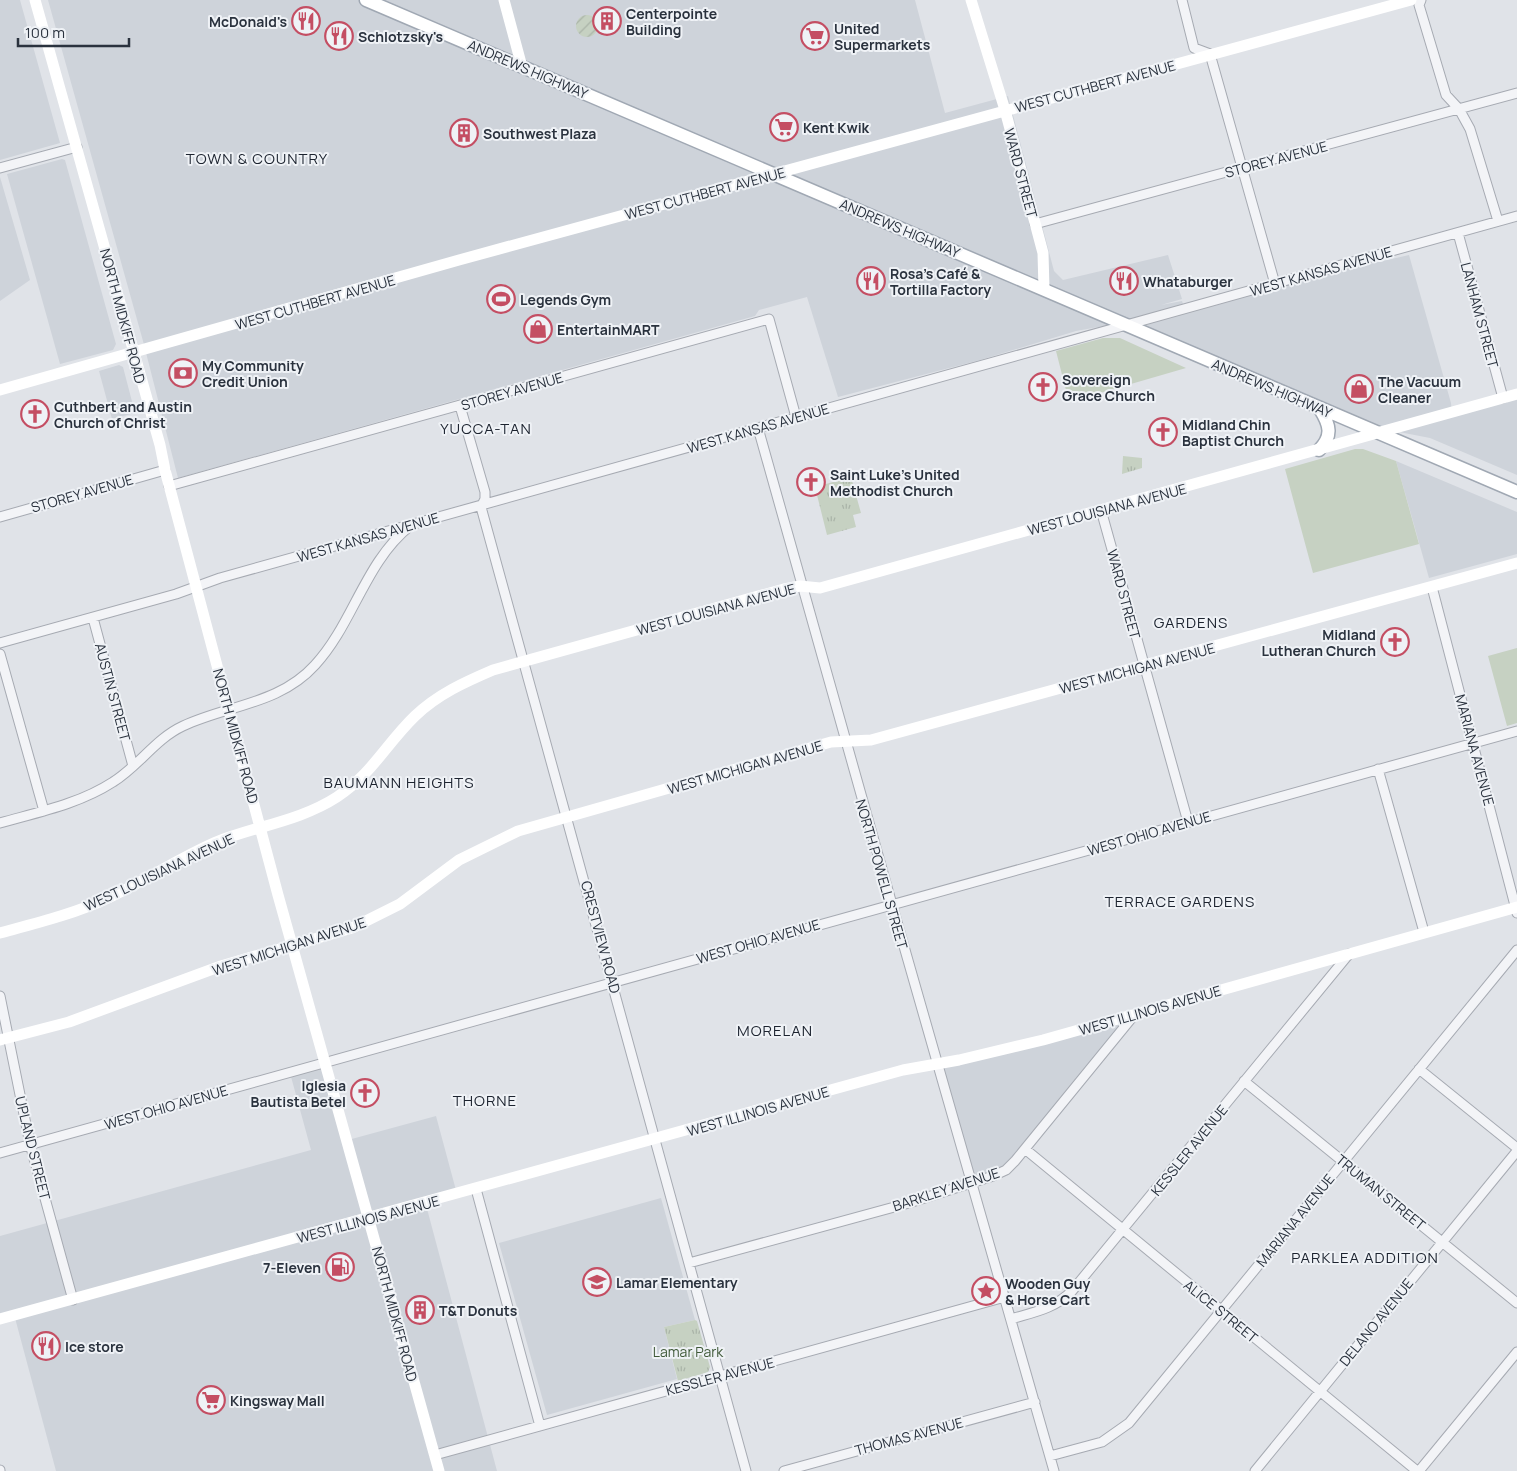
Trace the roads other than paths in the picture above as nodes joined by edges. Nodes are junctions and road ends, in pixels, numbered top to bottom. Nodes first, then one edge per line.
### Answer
1 (36, 0) edge
2 (366, 0) edge
3 (504, 0) edge
4 (971, 0) edge
5 (1182, 0) edge
6 (1411, 0) edge
7 (1421, 0) edge
8 (1210, 54) junction
9 (522, 67) junction
10 (1517, 93) edge
11 (1459, 109) junction
12 (1005, 110) junction
13 (76, 147) junction
14 (0, 168) edge
15 (1242, 169) junction
16 (774, 175) junction
17 (1517, 216) edge
18 (1498, 221) junction
19 (1035, 224) junction
20 (1458, 233) junction
21 (1275, 284) junction
22 (1044, 289) junction
23 (1126, 325) junction
24 (133, 354) junction
25 (0, 390) edge
26 (1517, 394) edge
27 (1503, 398) junction
28 (460, 406) junction
29 (1320, 409) junction
30 (796, 417) junction
31 (758, 428) junction
32 (1378, 433) junction
33 (1319, 450) junction
34 (165, 470) junction
35 (169, 486) junction
36 (1517, 492) edge
37 (482, 505) junction
38 (1101, 510) junction
39 (0, 517) edge
40 (412, 524) junction
41 (1517, 563) edge
42 (197, 586) junction
43 (802, 586) junction
44 (1432, 587) junction
45 (93, 618) junction
46 (0, 643) edge
47 (0, 654) edge
48 (524, 661) junction
49 (1144, 666) junction
50 (230, 710) junction
51 (1517, 731) edge
52 (845, 742) junction
53 (1474, 743) junction
54 (133, 766) junction
55 (1378, 769) junction
56 (44, 811) junction
57 (568, 817) junction
58 (1188, 822) junction
59 (0, 823) edge
60 (260, 828) junction
61 (890, 905) junction
62 (1516, 909) edge
63 (1424, 932) junction
64 (0, 933) edge
65 (292, 945) junction
66 (1517, 950) edge
67 (1349, 954) junction
68 (613, 982) junction
69 (0, 996) edge
70 (1136, 1014) junction
71 (5, 1039) edge
72 (325, 1062) junction
73 (938, 1064) junction
74 (1419, 1069) junction
75 (1244, 1081) junction
76 (656, 1139) junction
77 (30, 1144) junction
78 (1025, 1149) junction
79 (1517, 1149) edge
80 (0, 1153) edge
81 (1343, 1162) junction
82 (971, 1182) junction
83 (476, 1189) junction
84 (369, 1218) junction
85 (1123, 1230) junction
86 (1442, 1242) junction
87 (689, 1263) junction
88 (1005, 1297) junction
89 (73, 1300) junction
90 (1517, 1303) edge
91 (1221, 1311) junction
92 (0, 1319) edge
93 (1010, 1319) junction
94 (1517, 1352) edge
95 (720, 1376) junction
96 (1320, 1391) junction
97 (1035, 1402) junction
98 (540, 1426) junction
99 (434, 1455) junction
100 (1050, 1456) junction
101 (439, 1471) edge
102 (746, 1471) edge
103 (784, 1471) edge
104 (1054, 1471) edge
105 (1254, 1471) edge
106 (1418, 1471) edge

1 - 13 street, NORTH MIDKIFF ROAD
2 - 9 main road, ANDREWS HIGHWAY
3 - 9 street
4 - 12 street, WARD STREET
5 - 8 street
6 - 8 street, WEST CUTHBERT AVENUE
7 - 11 street
8 - 12 street, WEST CUTHBERT AVENUE
8 - 15 street
9 - 16 main road, ANDREWS HIGHWAY
10 - 11 street, STOREY AVENUE
11 - 15 street, STOREY AVENUE
11 - 18 street
12 - 16 street, WEST CUTHBERT AVENUE
12 - 19 street, WARD STREET
13 - 14 street
13 - 24 street, NORTH MIDKIFF ROAD
15 - 19 street, STOREY AVENUE
15 - 21 street
16 - 22 main road, ANDREWS HIGHWAY
16 - 24 street, WEST CUTHBERT AVENUE
17 - 18 street, WEST KANSAS AVENUE
18 - 20 street, WEST KANSAS AVENUE
19 - 22 street, WARD STREET
20 - 21 street, WEST KANSAS AVENUE
20 - 27 street, LANHAM STREET
21 - 23 street, WEST KANSAS AVENUE
22 - 23 main road, ANDREWS HIGHWAY
23 - 29 main road, ANDREWS HIGHWAY
23 - 30 street, WEST KANSAS AVENUE
24 - 25 street, WEST CUTHBERT AVENUE
24 - 34 street, NORTH MIDKIFF ROAD
26 - 27 street, WEST LOUISIANA AVENUE
27 - 32 street, WEST LOUISIANA AVENUE
28 - 30 street, STOREY AVENUE
28 - 35 street, STOREY AVENUE
28 - 37 street, CRESTVIEW ROAD
29 - 32 main road, ANDREWS HIGHWAY
29 - 33 main road
30 - 31 street, WEST KANSAS AVENUE
31 - 37 street, WEST KANSAS AVENUE
31 - 43 street, NORTH POWELL STREET
32 - 33 street, WEST LOUISIANA AVENUE
32 - 36 main road, ANDREWS HIGHWAY
33 - 38 street, WEST LOUISIANA AVENUE
34 - 35 street, NORTH MIDKIFF ROAD
34 - 39 street, STOREY AVENUE
35 - 42 street, NORTH MIDKIFF ROAD
37 - 40 street, WEST KANSAS AVENUE
37 - 48 street, CRESTVIEW ROAD
38 - 43 street, WEST LOUISIANA AVENUE
38 - 49 street, WARD STREET
40 - 42 street, WEST KANSAS AVENUE
40 - 50 street
41 - 44 street, WEST MICHIGAN AVENUE
42 - 45 street, WEST KANSAS AVENUE
42 - 50 street, NORTH MIDKIFF ROAD
43 - 48 street, WEST LOUISIANA AVENUE
43 - 52 street, NORTH POWELL STREET
44 - 49 street, WEST MICHIGAN AVENUE
44 - 53 street, MARIANA AVENUE
45 - 46 street, WEST KANSAS AVENUE
45 - 54 street, AUSTIN STREET
47 - 56 street
48 - 57 street, CRESTVIEW ROAD
48 - 60 street, WEST LOUISIANA AVENUE
49 - 52 street, WEST MICHIGAN AVENUE
49 - 58 street, WARD STREET
50 - 54 street
50 - 60 street, NORTH MIDKIFF ROAD
51 - 53 street, WEST OHIO AVENUE
52 - 57 street, WEST MICHIGAN AVENUE
52 - 61 street, NORTH POWELL STREET
53 - 55 street, WEST OHIO AVENUE
53 - 62 street, MARIANA AVENUE
54 - 56 street
55 - 58 street, WEST OHIO AVENUE
55 - 63 street
56 - 59 street
57 - 65 street, WEST MICHIGAN AVENUE
57 - 68 street, CRESTVIEW ROAD
58 - 61 street, WEST OHIO AVENUE
60 - 64 street, WEST LOUISIANA AVENUE
60 - 65 street, NORTH MIDKIFF ROAD
61 - 68 street, WEST OHIO AVENUE
61 - 73 street, NORTH POWELL STREET
62 - 63 street, WEST ILLINOIS AVENUE
63 - 67 street, WEST ILLINOIS AVENUE
65 - 71 street, WEST MICHIGAN AVENUE
65 - 72 street, NORTH MIDKIFF ROAD
66 - 74 street, MARIANA AVENUE
67 - 70 street, WEST ILLINOIS AVENUE
67 - 75 street, KESSLER AVENUE
68 - 72 street, WEST OHIO AVENUE
68 - 76 street, CRESTVIEW ROAD
69 - 71 street, UPLAND STREET
70 - 73 street, WEST ILLINOIS AVENUE
70 - 78 street, BARKLEY AVENUE
71 - 77 street, UPLAND STREET
72 - 77 street, WEST OHIO AVENUE
72 - 84 street, NORTH MIDKIFF ROAD
73 - 76 street, WEST ILLINOIS AVENUE
73 - 82 street, NORTH POWELL STREET
74 - 79 street
74 - 81 street, MARIANA AVENUE
75 - 81 street, TRUMAN STREET
75 - 85 street, KESSLER AVENUE
76 - 83 street, WEST ILLINOIS AVENUE
76 - 87 street, CRESTVIEW ROAD
77 - 80 street, WEST OHIO AVENUE
77 - 89 street, UPLAND STREET
78 - 82 street, BARKLEY AVENUE
78 - 85 street, ALICE STREET
79 - 86 street, DELANO AVENUE
81 - 86 street, TRUMAN STREET
81 - 91 street, MARIANA AVENUE
82 - 87 street, BARKLEY AVENUE
82 - 88 street, NORTH POWELL STREET
83 - 84 street, WEST ILLINOIS AVENUE
83 - 98 street
84 - 89 street, WEST ILLINOIS AVENUE
84 - 99 street, NORTH MIDKIFF ROAD
85 - 91 street, ALICE STREET
85 - 93 street, KESSLER AVENUE
86 - 90 street, TRUMAN STREET
86 - 96 street, DELANO AVENUE
87 - 95 street, CRESTVIEW ROAD
88 - 93 street, NORTH POWELL STREET
88 - 95 street, KESSLER AVENUE
89 - 92 street, WEST ILLINOIS AVENUE
91 - 96 street, ALICE STREET
91 - 100 street, MARIANA AVENUE
93 - 97 street, NORTH POWELL STREET
94 - 106 street
95 - 98 street, KESSLER AVENUE
95 - 102 street, CRESTVIEW ROAD
96 - 105 street, DELANO AVENUE
96 - 106 street, ALICE STREET
97 - 100 street, NORTH POWELL STREET
97 - 103 street, THOMAS AVENUE
98 - 99 street, KESSLER AVENUE
99 - 101 street, NORTH MIDKIFF ROAD
100 - 104 street, NORTH POWELL STREET

